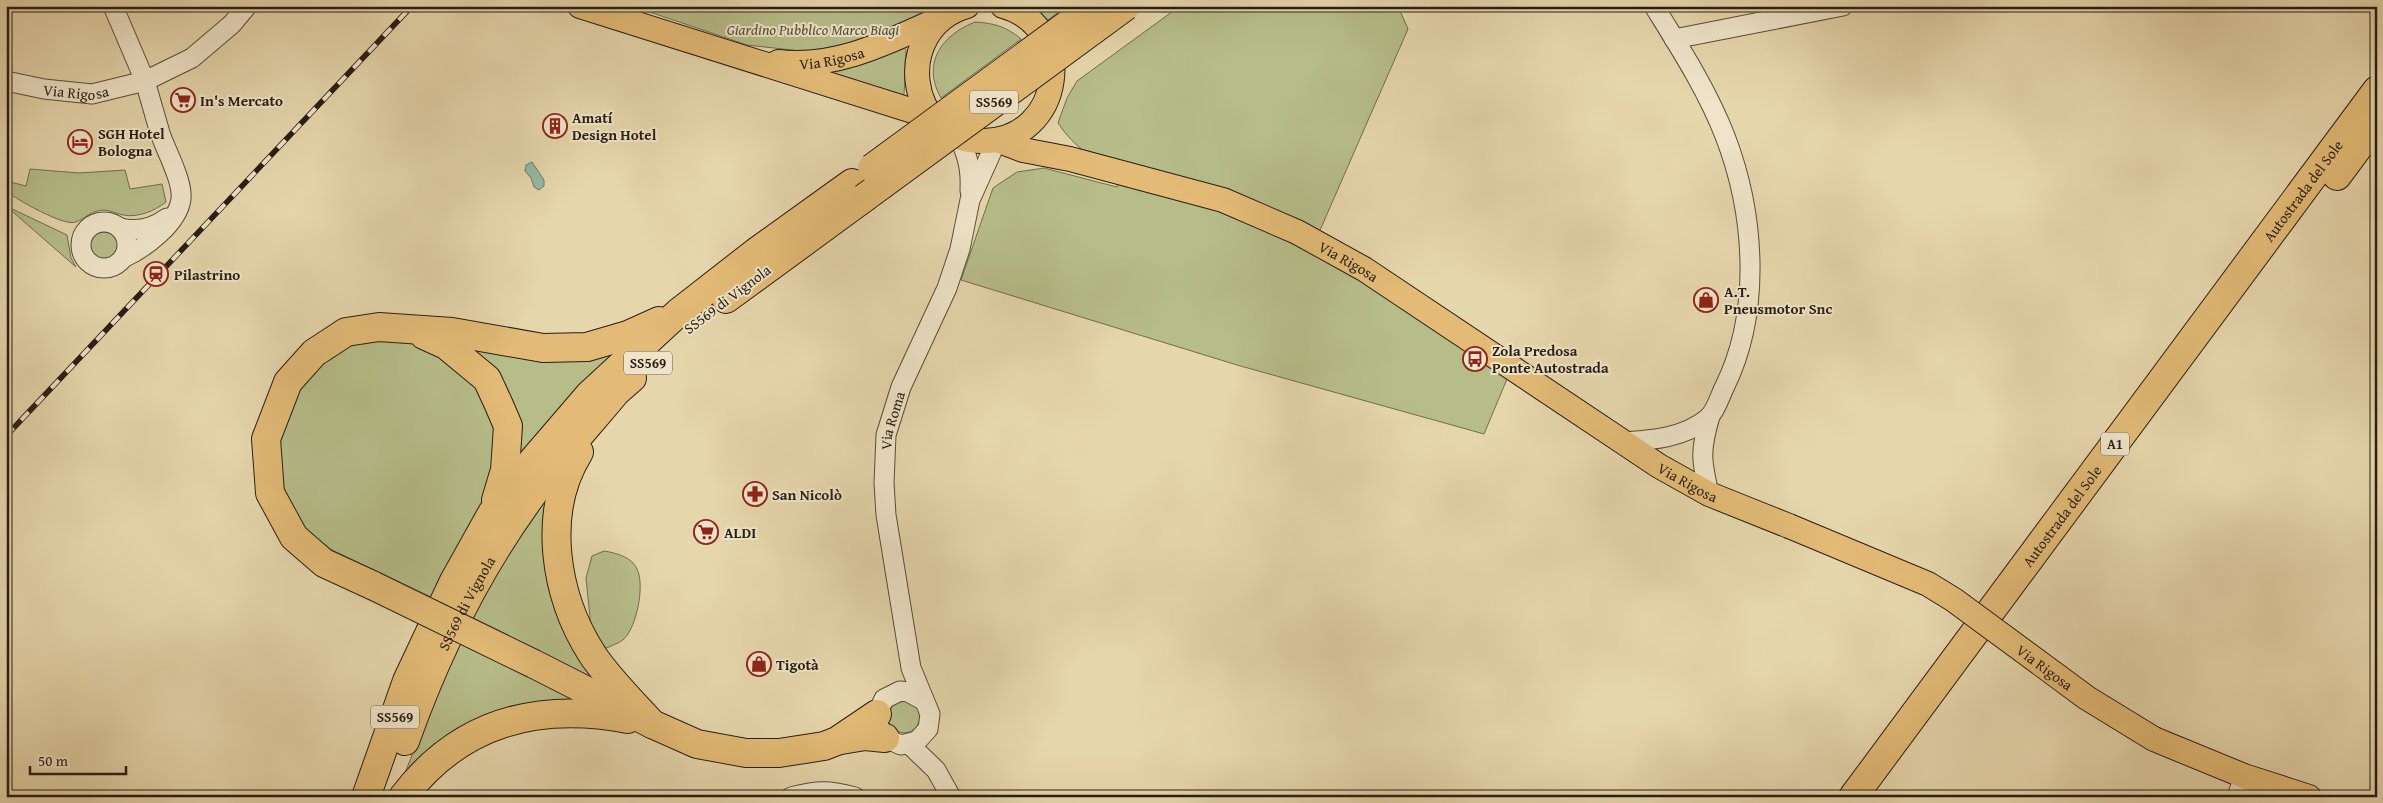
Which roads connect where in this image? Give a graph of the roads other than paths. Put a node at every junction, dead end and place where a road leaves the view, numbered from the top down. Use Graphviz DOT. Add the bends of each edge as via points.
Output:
graph roads {
  1 [pos="113,6"];
  2 [pos="247,6"];
  3 [pos="580,6"];
  4 [pos="966,6"];
  5 [pos="1003,6"];
  6 [pos="1093,6"];
  7 [pos="1126,6"];
  8 [pos="1654,6"];
  9 [pos="1843,6"];
  10 [pos="945,16"];
  11 [pos="1674,39"];
  12 [pos="739,58"];
  13 [pos="6,81"];
  14 [pos="146,81"];
  15 [pos="2377,90"];
  16 [pos="1038,116"];
  17 [pos="932,117"];
  18 [pos="2377,122"];
  19 [pos="958,136"];
  20 [pos="996,140"];
  21 [pos="1070,159"];
  22 [pos="858,191"];
  23 [pos="970,200"];
  24 [pos="178,210"];
  25 [pos="120,228"];
  26 [pos="123,258"];
  27 [pos="678,312"];
  28 [pos="414,330"];
  29 [pos="616,392"];
  30 [pos="1710,416"];
  31 [pos="1622,442"];
  32 [pos="1709,494"];
  33 [pos="492,513"];
  34 [pos="908,653"];
  35 [pos="923,700"];
  36 [pos="891,723"];
  37 [pos="652,724"];
  38 [pos="928,729"];
  39 [pos="936,770"];
  40 [pos="2240,786"];
  41 [pos="366,797"];
  42 [pos="386,797"];
  43 [pos="403,797"];
  44 [pos="791,797"];
  45 [pos="855,797"];
  46 [pos="951,797"];
  47 [pos="1853,797"];
  48 [pos="1875,797"];
  49 [pos="2309,797"];
  1 -- 14 [label="street"];
  2 -- 14 [label="street, Via Rigosa" via="232,24 192,58"];
  3 -- 12 [label="main road, Via Rigosa"];
  4 -- 10 [label="main road"];
  5 -- 16 [label="main road" via="1029,20 1046,41 1051,54 1052,82"];
  6 -- 22 [label="highway, SS569 di Vignola / SS569, bridge"];
  7 -- 22 [label="highway, SS569 di Vignola / SS569, bridge"];
  8 -- 11 [label="street"];
  9 -- 11 [label="street"];
  10 -- 12 [label="main road, Via Rigosa" via="839,60 794,64"];
  10 -- 17 [label="main road" via="928,33 917,59 918,91"];
  11 -- 30 [label="street" via="1692,67 1725,136 1744,202 1749,243 1747,317 1740,351"];
  12 -- 17 [label="main road, Via Rigosa"];
  13 -- 14 [label="street, Via Rigosa" via="92,94"];
  14 -- 24 [label="street" via="180,187"];
  15 -- 47 [label="highway, Autostrada del Sole / A1"];
  16 -- 20 [label="main road" via="1016,134"];
  16 -- 21 [label="main road, Via Rigosa" via="1046,138"];
  17 -- 19 [label="main road"];
  18 -- 48 [label="highway, Autostrada del Sole / A1"];
  19 -- 20 [label="main road" via="971,140"];
  19 -- 23 [label="street, Via Roma" via="968,154"];
  20 -- 21 [label="main road, Via Rigosa" via="1023,150"];
  20 -- 23 [label="street, Via Roma"];
  21 -- 31 [label="main road, Via Rigosa" via="1222,200 1297,232 1364,269"];
  22 -- 27 [label="highway, SS569 di Vignola / SS569" via="756,252"];
  22 -- 29 [label="highway, SS569 di Vignola / SS569" via="687,328"];
  23 -- 34 [label="street, Via Roma" via="960,249 947,288 901,387 886,435 884,503"];
  24 -- 25 [label="street" via="146,229 130,231"];
  24 -- 26 [label="street" via="151,241"];
  25 -- 26 [label="street" via="127,242"];
  25 -- 26 [label="street" via="108,222 94,224 83,233 80,247 86,260 98,267 112,266"];
  27 -- 28 [label="highway" via="628,335 587,347 543,348 452,332"];
  27 -- 33 [label="highway, SS569 di Vignola / SS569" via="589,395"];
  28 -- 33 [label="highway" via="446,345 487,379 508,426 505,470"];
  28 -- 37 [label="highway, bridge" via="379,328 346,332 314,353 288,382 266,439 270,493 294,537 324,563"];
  29 -- 37 [label="highway" via="572,464 558,505 557,561 571,616 592,655"];
  29 -- 42 [label="highway, SS569 di Vignola / SS569" via="532,494 479,575 440,655"];
  30 -- 31 [label="street" via="1688,431 1664,438"];
  30 -- 32 [label="street" via="1702,444 1702,465"];
  31 -- 32 [label="main road, Via Rigosa"];
  32 -- 40 [label="main road, Via Rigosa, bridge" via="1928,584 2087,698"];
  33 -- 41 [label="highway, SS569 di Vignola / SS569" via="454,581 407,681"];
  34 -- 35 [label="street, Via Roma"];
  34 -- 36 [label="street, Via Roma"];
  35 -- 36 [label="street" via="908,692"];
  35 -- 38 [label="street, Via Roma" via="930,714"];
  36 -- 37 [label="highway" via="858,736 799,751 746,753 697,744"];
  36 -- 38 [label="street" via="917,741"];
  36 -- 39 [label="street, Via Roma"];
  37 -- 43 [label="highway" via="616,717 535,714 466,738 416,779"];
  38 -- 39 [label="street, Via Roma"];
  39 -- 46 [label="street, Via Roma"];
  40 -- 49 [label="main road, Via Rigosa"];
  44 -- 45 [label="street" via="829,790"];
}
